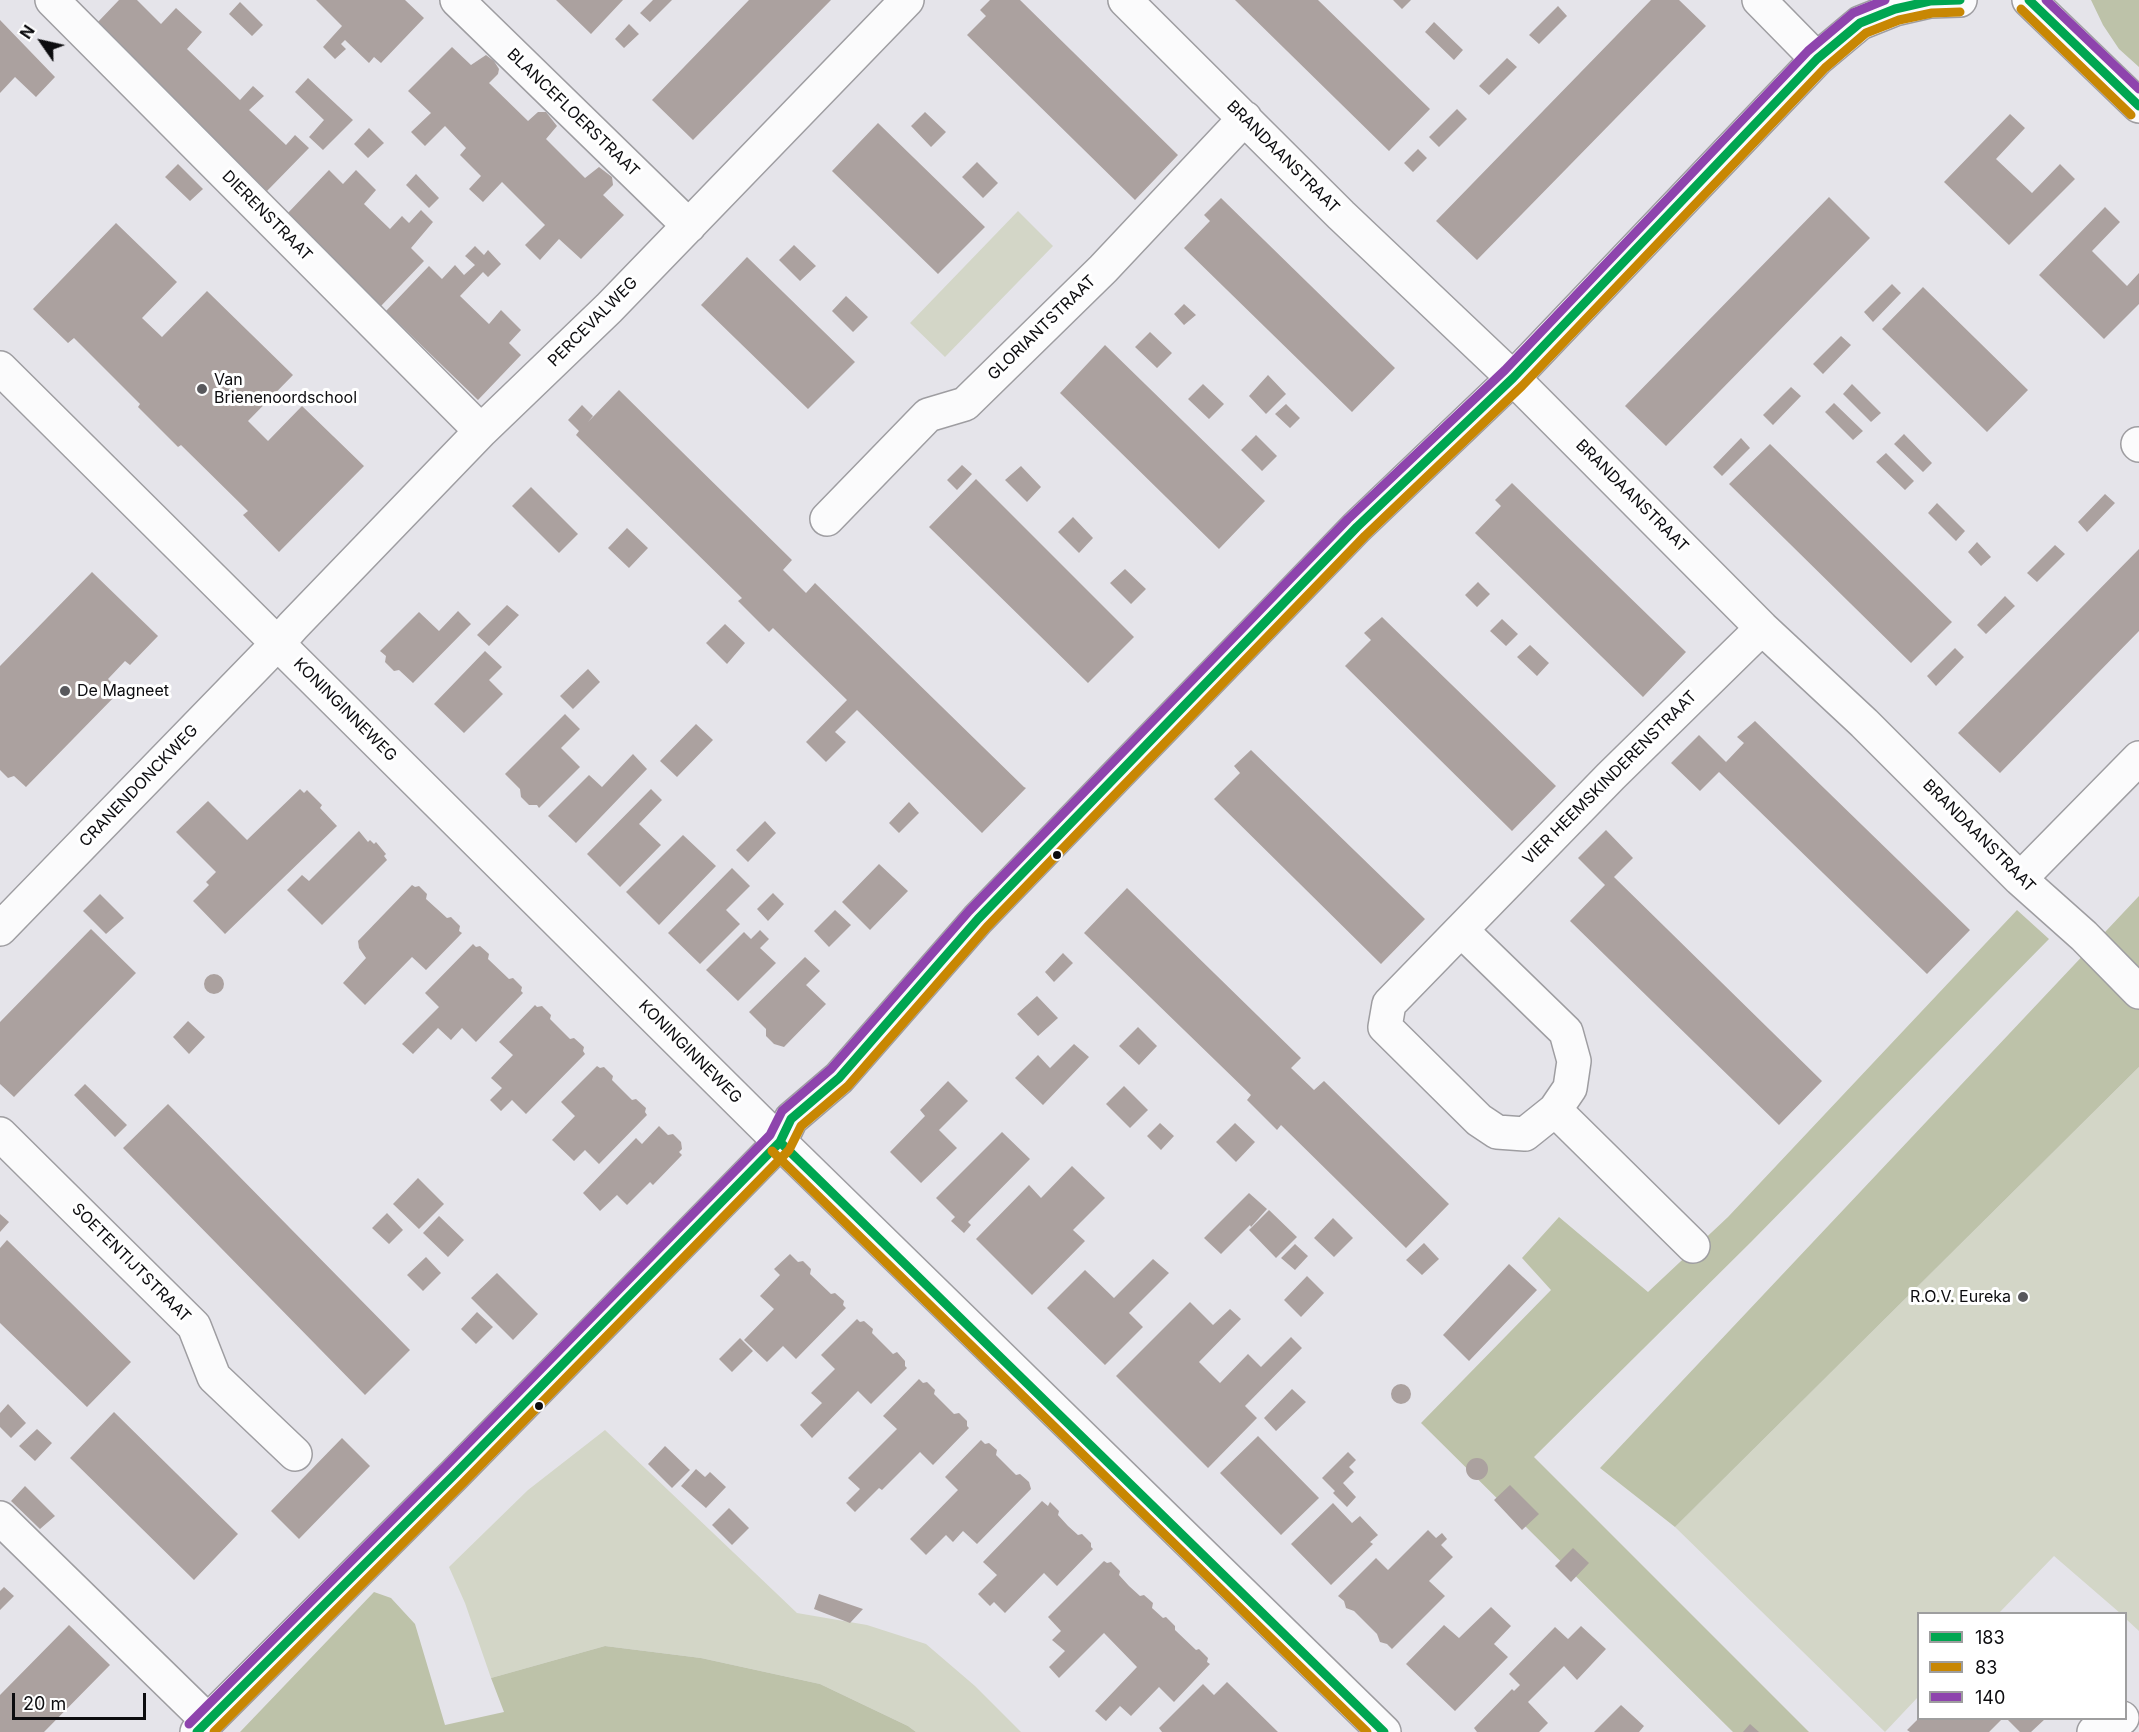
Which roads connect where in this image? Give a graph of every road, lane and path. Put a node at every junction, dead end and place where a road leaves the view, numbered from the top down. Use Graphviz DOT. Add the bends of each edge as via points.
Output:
graph roads {
  1 [pos="52,0"];
  2 [pos="457,0"];
  3 [pos="908,0"];
  4 [pos="1125,0"];
  5 [pos="1759,0"];
  6 [pos="1960,0"];
  7 [pos="2029,0"];
  8 [pos="1816,59"];
  9 [pos="2139,106"];
  10 [pos="1245,118"];
  11 [pos="688,226"];
  12 [pos="0,369"];
  13 [pos="1513,378"];
  14 [pos="481,431"];
  15 [pos="827,519"];
  16 [pos="1762,628"];
  17 [pos="278,643"];
  18 [pos="2139,758"];
  19 [pos="2020,879"];
  20 [pos="0,929"];
  21 [pos="1461,930"];
  22 [pos="2139,992"];
  23 [pos="1555,1110"];
  24 [pos="0,1134"];
  25 [pos="780,1142"];
  26 [pos="1693,1246"];
  27 [pos="295,1454"];
  28 [pos="0,1518"];
  29 [pos="2120,1720"];
  30 [pos="202,1727"];
  31 [pos="1384,1732"];
  32 [pos="2094,1732"];
  1 -- 14 [label="street, DIERENSTRAAT"];
  2 -- 11 [label="street, BLANCEFLOERSTRAAT"];
  3 -- 11 [label="street, PERCEVALWEG"];
  4 -- 10 [label="street, BRANDAANSTRAAT"];
  5 -- 8 [label="street"];
  6 -- 8 [label="street" via="1930,1 1886,12 1860,23"];
  7 -- 9 [label="street"];
  8 -- 13 [label="street"];
  10 -- 13 [label="street, BRANDAANSTRAAT"];
  10 -- 15 [label="street, GLORIANTSTRAAT" via="1102,269 965,404 928,415"];
  11 -- 14 [label="street, PERCEVALWEG" via="609,309"];
  12 -- 17 [label="street, KONINGINNEWEG"];
  13 -- 16 [label="street, BRANDAANSTRAAT"];
  13 -- 25 [label="street" via="1357,526 978,919 839,1078 791,1119"];
  14 -- 17 [label="street, PERCEVALWEG"];
  16 -- 19 [label="street, BRANDAANSTRAAT" via="1864,723"];
  16 -- 21 [label="street, VIER HEEMSKINDERENSTRAAT"];
  17 -- 20 [label="street, CRANENDONCKWEG"];
  17 -- 25 [label="street, KONINGINNEWEG"];
  18 -- 19 [label="street"];
  19 -- 22 [label="street, BRANDAANSTRAAT"];
  21 -- 23 [label="street, VIER HEEMSKINDERENSTRAAT" via="1566,1032 1574,1061 1570,1088"];
  21 -- 23 [label="street, VIER HEEMSKINDERENSTRAAT" via="1389,1004 1385,1027 1479,1120 1497,1132 1525,1134"];
  23 -- 26 [label="street"];
  24 -- 27 [label="street, SOETENTIJTSTRAAT" via="194,1326 214,1377"];
  25 -- 30 [label="street"];
  25 -- 31 [label="street, KONINGINNEWEG"];
  28 -- 30 [label="street"];
  29 -- 32 [label="street"];
}
